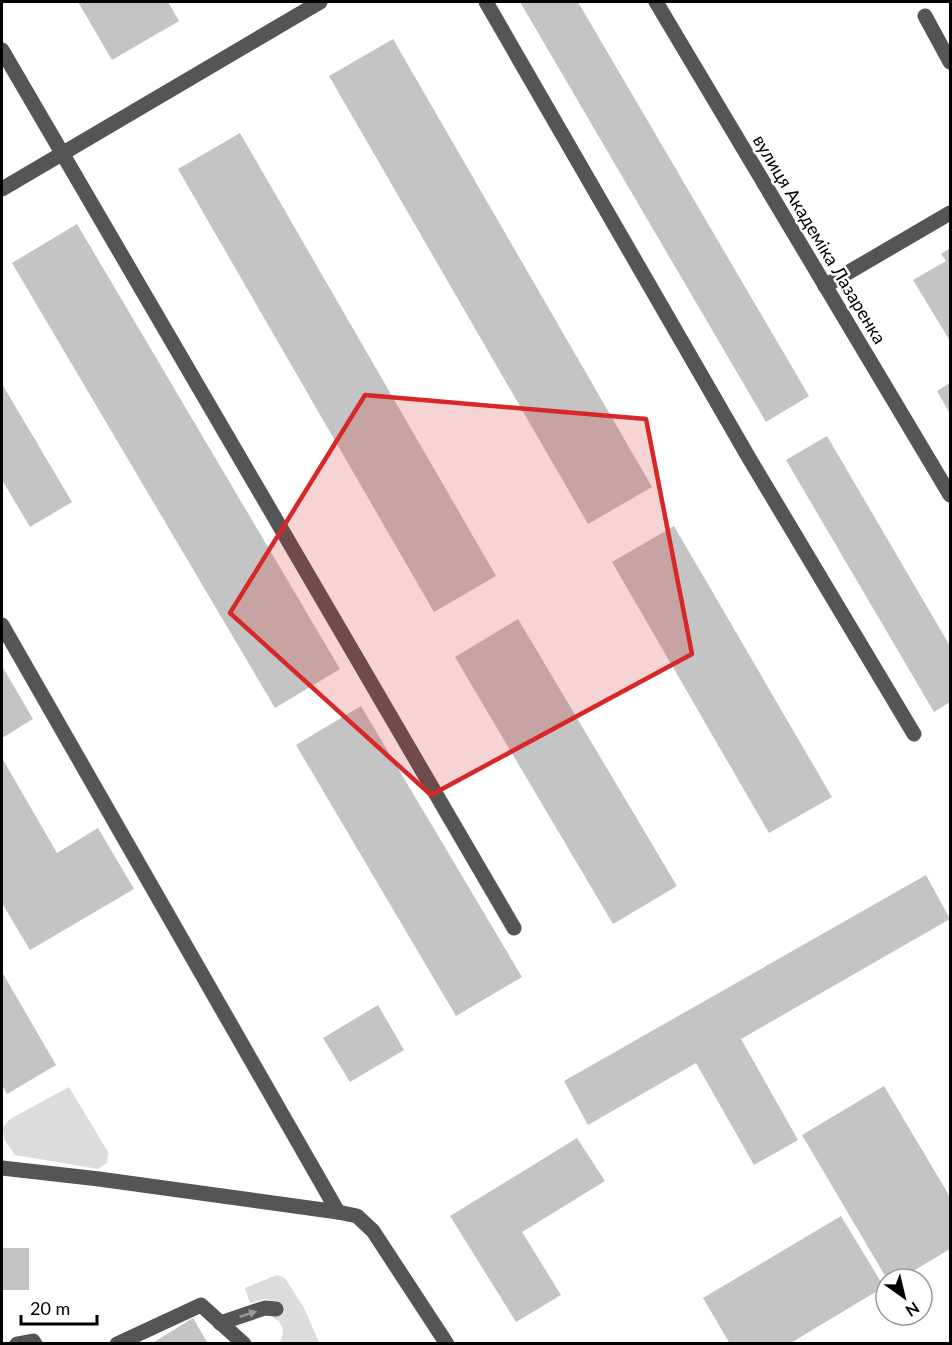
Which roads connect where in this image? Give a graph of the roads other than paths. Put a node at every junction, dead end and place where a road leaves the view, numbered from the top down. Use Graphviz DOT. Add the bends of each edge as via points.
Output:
graph roads {
  1 [pos="320,2"];
  2 [pos="486,2"];
  3 [pos="656,2"];
  4 [pos="925,16"];
  5 [pos="2,50"];
  6 [pos="951,62"];
  7 [pos="62,153"];
  8 [pos="2,189"];
  9 [pos="951,213"];
  10 [pos="825,286"];
  11 [pos="951,495"];
  12 [pos="2,626"];
  13 [pos="914,734"];
  14 [pos="514,928"];
  15 [pos="2,1168"];
  16 [pos="338,1212"];
  17 [pos="276,1309"];
  18 [pos="220,1323"];
  19 [pos="17,1344"];
  20 [pos="35,1344"];
  21 [pos="117,1344"];
  22 [pos="244,1344"];
  23 [pos="447,1344"];
  1 -- 7 [label="street"];
  2 -- 13 [label="street" via="749,458"];
  3 -- 10 [label="street, вулиця Академіка Лазаренка"];
  4 -- 6 [label="street"];
  5 -- 7 [label="street"];
  7 -- 8 [label="street"];
  7 -- 14 [label="street"];
  9 -- 10 [label="street"];
  10 -- 11 [label="street, вулиця Академіка Лазаренка"];
  12 -- 16 [label="street"];
  15 -- 16 [label="street"];
  16 -- 23 [label="street" via="357,1216 373,1231"];
  18 -- 17 [label="street, one-way" via="265,1308"];
  18 -- 21 [label="street" via="201,1305"];
  18 -- 22 [label="street"];
  19 -- 20 [label="street"];
}
